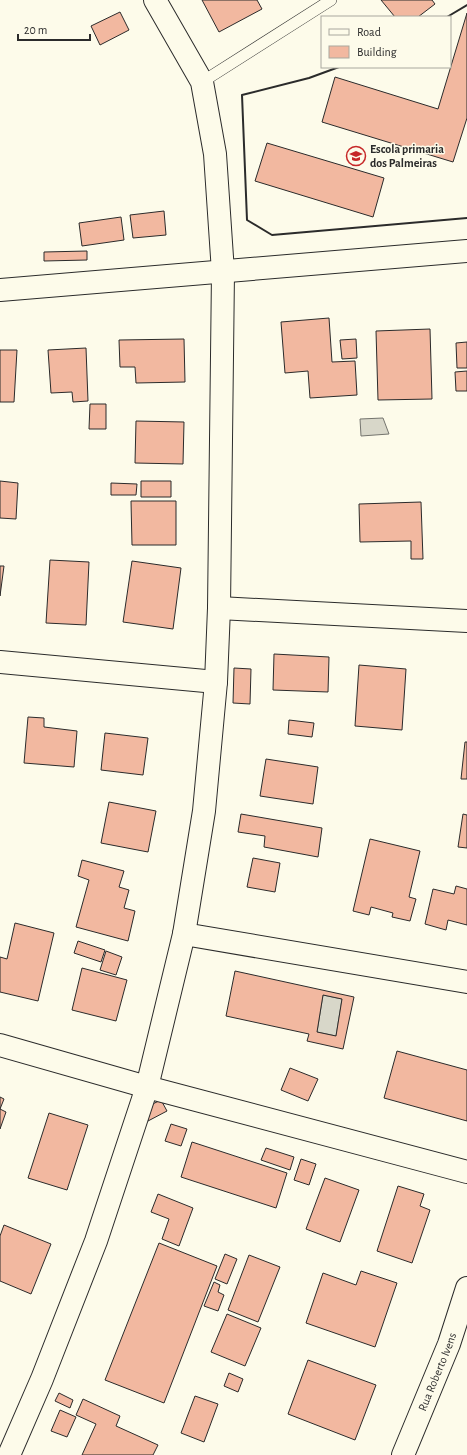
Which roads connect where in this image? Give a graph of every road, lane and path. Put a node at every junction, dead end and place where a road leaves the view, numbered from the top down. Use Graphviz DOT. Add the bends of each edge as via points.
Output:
graph roads {
  1 [pos="155,0"];
  2 [pos="331,0"];
  3 [pos="202,82"];
  4 [pos="467,250"];
  5 [pos="223,272"];
  6 [pos="0,290"];
  7 [pos="219,608"];
  8 [pos="467,621"];
  9 [pos="0,662"];
  10 [pos="216,682"];
  11 [pos="184,934"];
  12 [pos="467,982"];
  13 [pos="0,1045"];
  14 [pos="147,1087"];
  15 [pos="467,1172"];
  16 [pos="467,1288"];
  17 [pos="9,1455"];
  18 [pos="403,1455"];
  1 -- 3 [label="street"];
  2 -- 3 [label="lane"];
  3 -- 5 [label="street" via="216,154"];
  4 -- 5 [label="street"];
  5 -- 6 [label="street"];
  5 -- 7 [label="street"];
  7 -- 8 [label="street"];
  7 -- 10 [label="street"];
  9 -- 10 [label="street"];
  10 -- 11 [label="street" via="204,811"];
  11 -- 12 [label="street"];
  11 -- 14 [label="street"];
  13 -- 14 [label="street"];
  14 -- 15 [label="street"];
  14 -- 17 [label="street" via="96,1241"];
  16 -- 18 [label="street, Rua Roberto Ivens" via="449,1344"];
}
